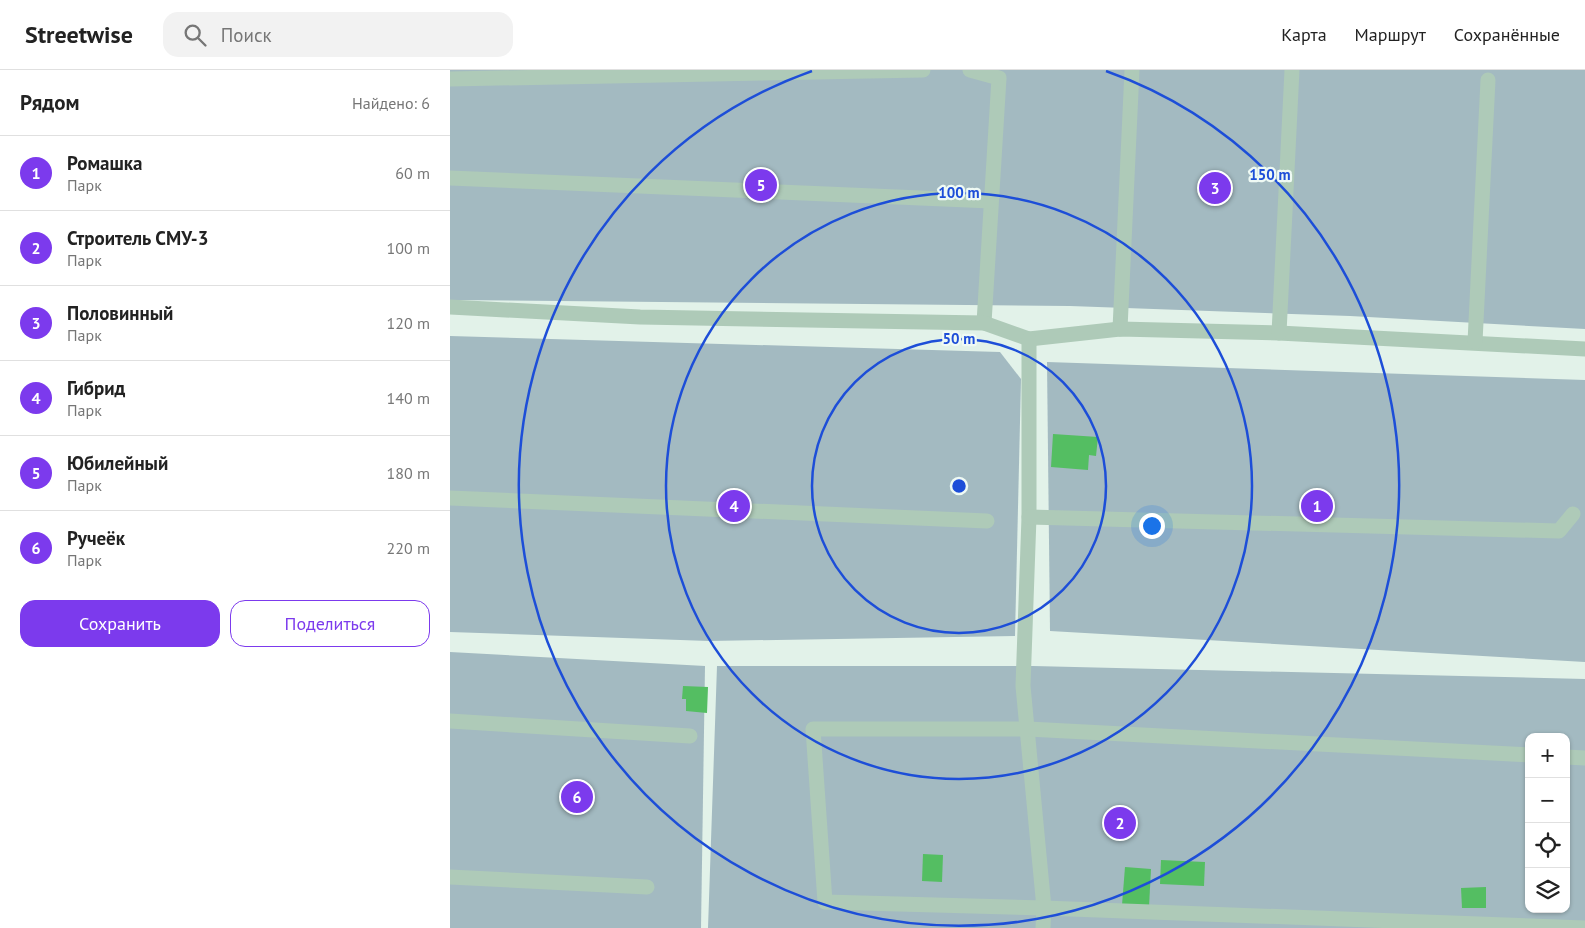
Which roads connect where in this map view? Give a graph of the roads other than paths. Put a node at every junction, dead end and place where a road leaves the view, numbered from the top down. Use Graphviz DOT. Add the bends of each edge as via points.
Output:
graph roads {
  1 [pos="922,70"];
  2 [pos="970,70"];
  3 [pos="1132,70"];
  4 [pos="1292,70"];
  5 [pos="450,79"];
  6 [pos="1488,80"];
  7 [pos="450,178"];
  8 [pos="991,201"];
  9 [pos="450,307"];
  10 [pos="984,323"];
  11 [pos="1120,329"];
  12 [pos="1279,333"];
  13 [pos="1028,339"];
  14 [pos="1475,342"];
  15 [pos="1585,349"];
  16 [pos="450,498"];
  17 [pos="1573,514"];
  18 [pos="1029,517"];
  19 [pos="987,521"];
  20 [pos="450,721"];
  21 [pos="1028,729"];
  22 [pos="690,736"];
  23 [pos="1525,755"];
  24 [pos="1570,757"];
  25 [pos="1585,758"];
  26 [pos="450,877"];
  27 [pos="647,887"];
  28 [pos="1044,908"];
  29 [pos="1044,928"];
  30 [pos="1585,928"];
  1 -- 5 [label="lane"];
  2 -- 8 [label="lane" via="999,78"];
  3 -- 11 [label="lane"];
  4 -- 12 [label="lane"];
  6 -- 14 [label="lane"];
  7 -- 8 [label="lane"];
  8 -- 10 [label="lane"];
  9 -- 10 [label="lane" via="640,317"];
  10 -- 13 [label="lane"];
  11 -- 12 [label="lane"];
  11 -- 13 [label="lane"];
  12 -- 14 [label="lane"];
  13 -- 18 [label="lane"];
  14 -- 15 [label="lane"];
  16 -- 19 [label="lane"];
  17 -- 18 [label="lane" via="1559,531"];
  18 -- 21 [label="lane" via="1023,686"];
  20 -- 22 [label="lane"];
  21 -- 23 [label="lane"];
  21 -- 28 [label="lane"];
  21 -- 28 [label="lane" via="813,729 826,902"];
  24 -- 25 [label="lane"];
  26 -- 27 [label="lane"];
  28 -- 29 [label="lane"];
  28 -- 30 [label="lane"];
}
